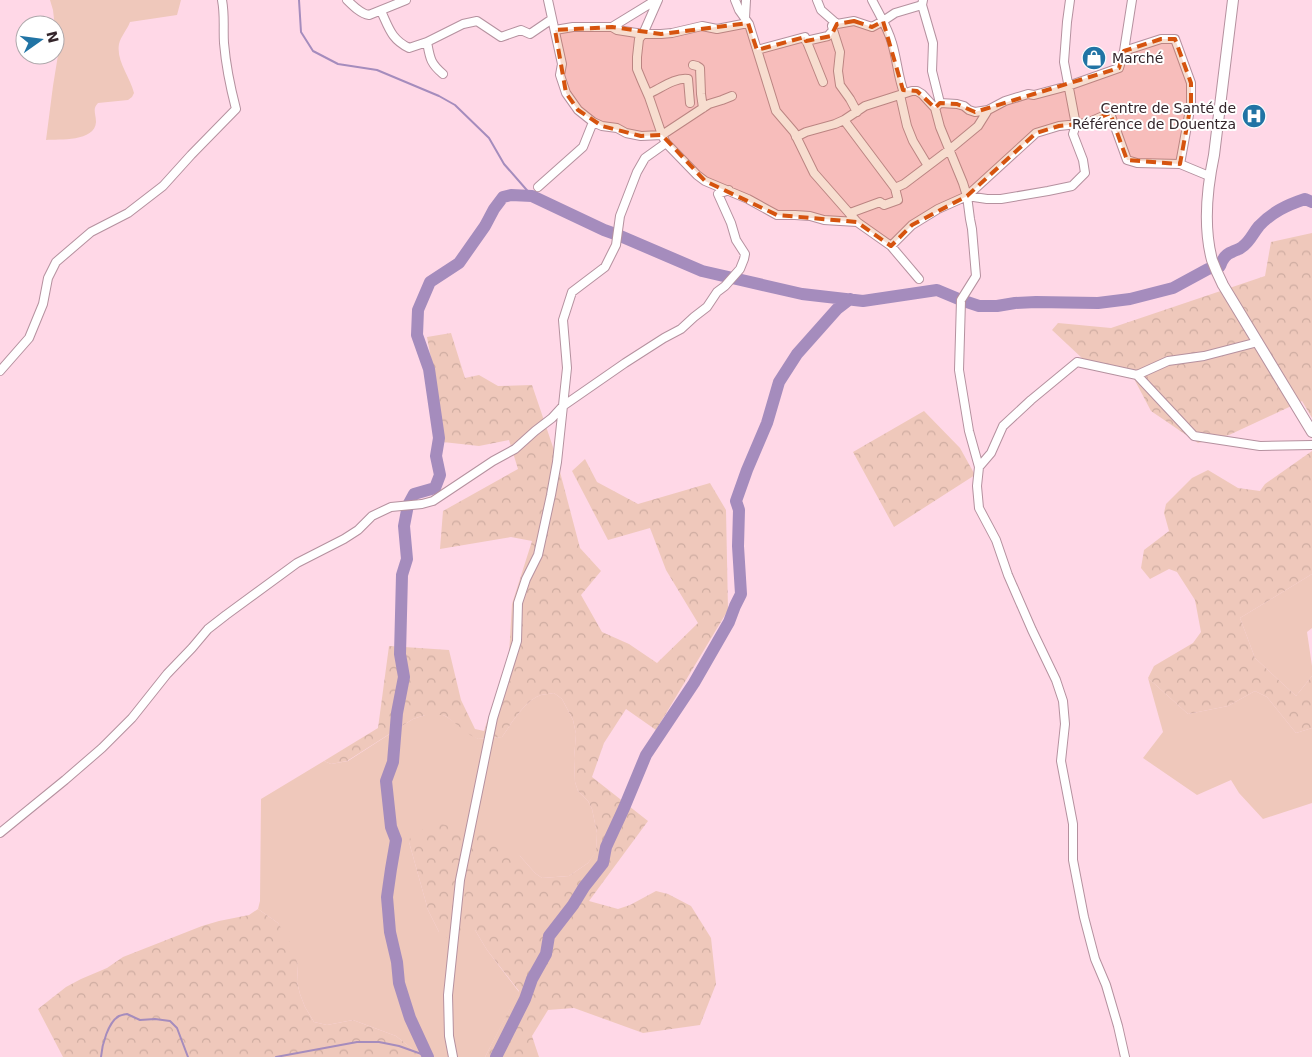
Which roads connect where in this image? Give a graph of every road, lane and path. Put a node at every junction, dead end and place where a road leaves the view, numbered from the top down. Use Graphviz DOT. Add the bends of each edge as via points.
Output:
graph roads {
  1 [pos="222,0"];
  2 [pos="347,0"];
  3 [pos="406,0"];
  4 [pos="548,0"];
  5 [pos="657,0"];
  6 [pos="735,0"];
  7 [pos="746,0"];
  8 [pos="817,0"];
  9 [pos="872,0"];
  10 [pos="1070,0"];
  11 [pos="1132,0"];
  12 [pos="1224,0"];
  13 [pos="1233,0"];
  14 [pos="923,3"];
  15 [pos="381,11"];
  16 [pos="552,19"];
  17 [pos="746,20"];
  18 [pos="883,21"];
  19 [pos="612,27"];
  20 [pos="835,27"];
  21 [pos="555,30"];
  22 [pos="643,34"];
  23 [pos="806,41"];
  24 [pos="428,42"];
  25 [pos="758,50"];
  26 [pos="1124,51"];
  27 [pos="693,66"];
  28 [pos="443,74"];
  29 [pos="823,82"];
  30 [pos="1068,86"];
  31 [pos="648,94"];
  32 [pos="902,94"];
  33 [pos="732,96"];
  34 [pos="690,103"];
  35 [pos="937,105"];
  36 [pos="703,108"];
  37 [pos="988,110"];
  38 [pos="857,112"];
  39 [pos="844,120"];
  40 [pos="593,122"];
  41 [pos="1076,124"];
  42 [pos="662,135"];
  43 [pos="796,137"];
  44 [pos="666,143"];
  45 [pos="949,150"];
  46 [pos="1180,164"];
  47 [pos="928,166"];
  48 [pos="1209,176"];
  49 [pos="538,187"];
  50 [pos="896,188"];
  51 [pos="729,190"];
  52 [pos="967,196"];
  53 [pos="850,213"];
  54 [pos="858,222"];
  55 [pos="891,246"];
  56 [pos="919,279"];
  57 [pos="1258,342"];
  58 [pos="0,371"];
  59 [pos="1137,375"];
  60 [pos="563,406"];
  61 [pos="1312,432"];
  62 [pos="1312,445"];
  63 [pos="979,467"];
  64 [pos="0,832"];
  65 [pos="453,1057"];
  66 [pos="1125,1057"];
  1 -- 58 [label="street" via="228,78 236,109 163,186 128,213 91,232 56,262 29,338"];
  2 -- 15 [label="street" via="365,15"];
  3 -- 15 [label="street"];
  4 -- 16 [label="street"];
  5 -- 19 [label="street"];
  5 -- 22 [label="street"];
  6 -- 17 [label="street"];
  7 -- 17 [label="street"];
  8 -- 20 [label="street"];
  9 -- 18 [label="street"];
  10 -- 30 [label="street" via="1064,62"];
  11 -- 26 [label="street"];
  12 -- 13 [label="street"];
  13 -- 48 [label="street"];
  14 -- 18 [label="street"];
  14 -- 35 [label="street" via="933,43 932,71"];
  15 -- 24 [label="street" via="398,43 409,48"];
  16 -- 21 [label="street"];
  16 -- 24 [label="street" via="530,34 521,30 501,37 476,21"];
  17 -- 22 [label="street" via="716,29 702,26 672,33"];
  17 -- 25 [label="street"];
  18 -- 20 [label="street" via="872,27 854,21"];
  18 -- 32 [label="street" via="892,43"];
  19 -- 21 [label="street"];
  19 -- 22 [label="street"];
  20 -- 23 [label="street" via="828,36"];
  20 -- 38 [label="street" via="840,52 840,84"];
  21 -- 40 [label="street" via="562,64 560,74 566,93 578,110"];
  22 -- 31 [label="street" via="639,39 637,69"];
  23 -- 25 [label="street" via="805,37"];
  23 -- 29 [label="street"];
  24 -- 28 [label="street" via="434,66"];
  25 -- 43 [label="street" via="776,111"];
  26 -- 30 [label="street" via="1119,68"];
  26 -- 46 [label="street" via="1175,38 1191,83 1192,104"];
  27 -- 36 [label="street" via="700,68"];
  30 -- 37 [label="street" via="1028,94"];
  30 -- 41 [label="street"];
  31 -- 34 [label="street" via="684,78 688,79"];
  31 -- 42 [label="street"];
  32 -- 35 [label="street" via="916,91"];
  32 -- 38 [label="street" via="865,106"];
  32 -- 47 [label="street" via="910,133"];
  33 -- 36 [label="street"];
  35 -- 37 [label="street" via="957,104 975,112"];
  35 -- 45 [label="street" via="940,127"];
  36 -- 42 [label="street"];
  37 -- 45 [label="street" via="978,126"];
  38 -- 39 [label="street"];
  39 -- 43 [label="street"];
  39 -- 50 [label="street"];
  40 -- 42 [label="street" via="617,128 626,134"];
  40 -- 49 [label="street" via="583,147"];
  41 -- 46 [label="street" via="1110,113 1127,160"];
  41 -- 52 [label="street" via="1036,133"];
  41 -- 52 [label="street" via="1073,134 1085,173 1072,186 1001,199"];
  42 -- 44 [label="street"];
  43 -- 53 [label="street" via="814,173"];
  44 -- 51 [label="street" via="696,176"];
  44 -- 60 [label="street" via="645,158 637,172 620,216 616,245 606,267 572,292 563,320 567,368"];
  45 -- 47 [label="street"];
  45 -- 52 [label="street"];
  46 -- 48 [label="street"];
  47 -- 50 [label="street"];
  48 -- 57 [label="street" via="1207,218 1212,261"];
  50 -- 53 [label="street" via="898,200 884,205 880,202"];
  51 -- 54 [label="street" via="777,215"];
  51 -- 60 [label="street" via="718,194 744,254 740,269 707,307 681,329"];
  52 -- 55 [label="street" via="912,225"];
  52 -- 63 [label="street" via="976,276 961,300 960,370 968,431"];
  53 -- 54 [label="street"];
  54 -- 55 [label="street"];
  55 -- 56 [label="street"];
  57 -- 59 [label="street" via="1204,356 1168,360"];
  57 -- 61 [label="street"];
  59 -- 62 [label="street" via="1194,436 1260,446"];
  59 -- 63 [label="street" via="1077,362 1003,426 991,453"];
  60 -- 64 [label="street" via="515,449 433,501 391,507 372,516 358,530 297,563 226,615 208,630 102,748"];
  60 -- 65 [label="street" via="557,462 538,555 518,603 517,641 493,718 460,880 448,995"];
  63 -- 66 [label="street" via="979,508 996,540 1063,701 1065,724 1061,761 1074,824 1072,860 1084,917 1116,1017"];
}
